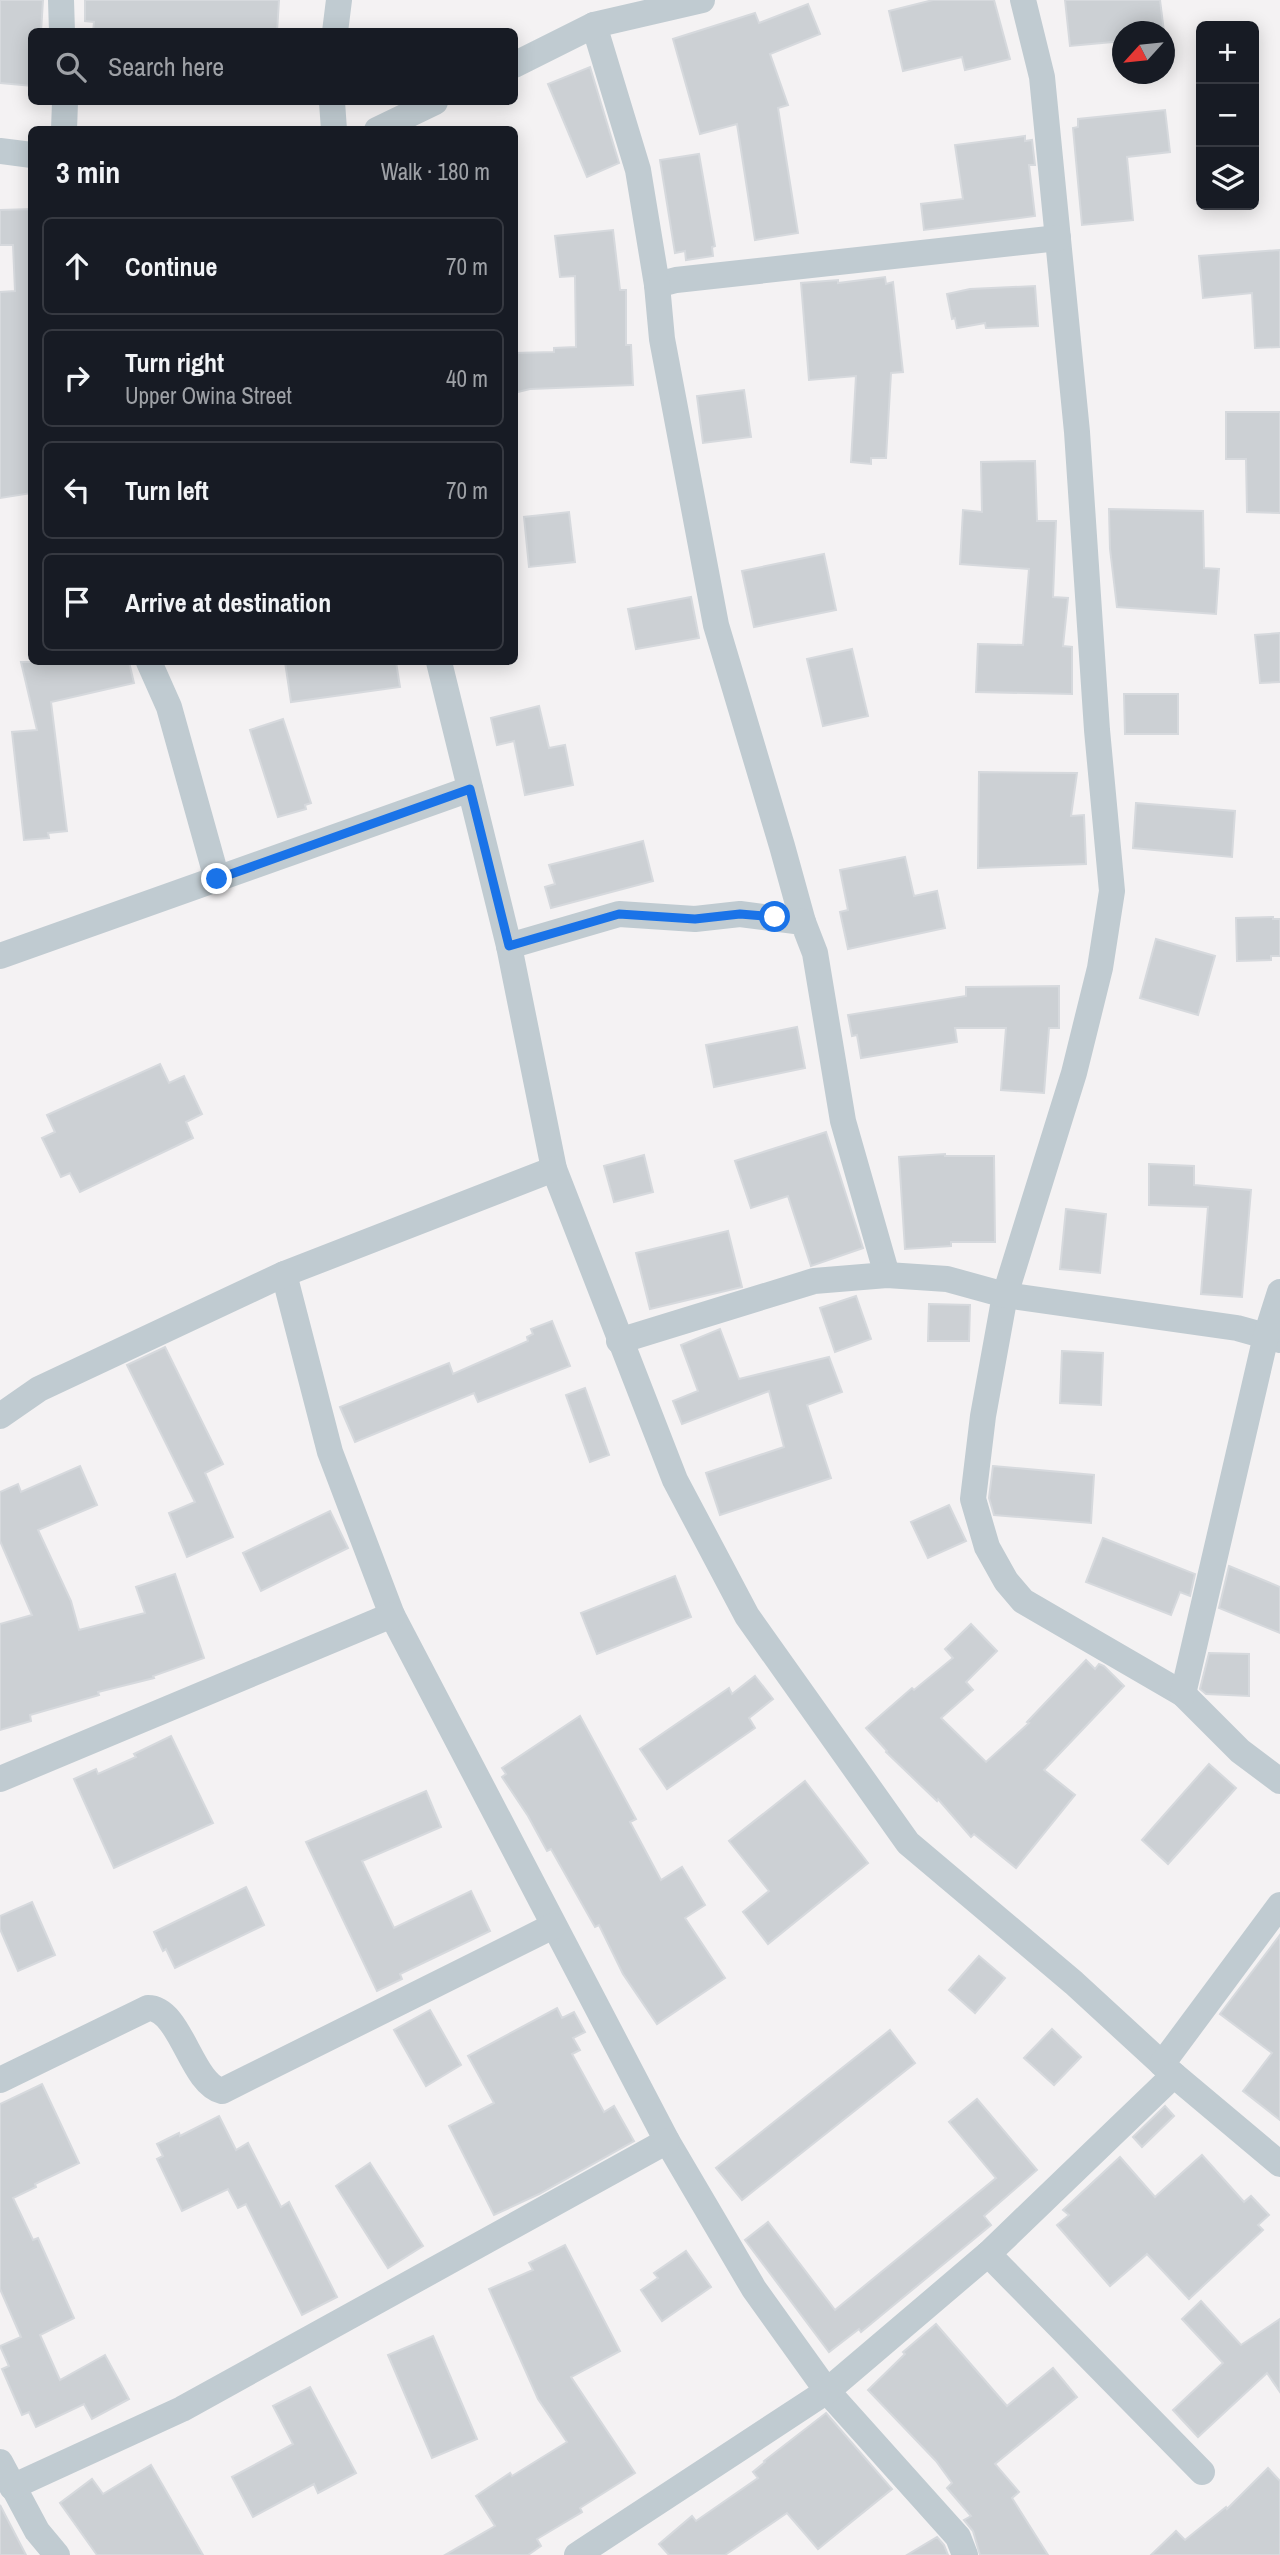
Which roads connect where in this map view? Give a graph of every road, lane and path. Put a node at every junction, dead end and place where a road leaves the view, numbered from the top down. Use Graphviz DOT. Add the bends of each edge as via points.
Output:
graph roads {
  1 [pos="61,0"];
  2 [pos="339,0"];
  3 [pos="702,0"];
  4 [pos="1023,0"];
  5 [pos="594,25"];
  6 [pos="62,28"];
  7 [pos="336,28"];
  8 [pos="518,63"];
  9 [pos="65,105"];
  10 [pos="332,105"];
  11 [pos="429,105"];
  12 [pos="64,126"];
  13 [pos="334,126"];
  14 [pos="385,126"];
  15 [pos="0,151"];
  16 [pos="28,154"];
  17 [pos="1058,238"];
  18 [pos="657,285"];
  19 [pos="150,665"];
  20 [pos="440,665"];
  21 [pos="470,789"];
  22 [pos="217,879"];
  23 [pos="803,922"];
  24 [pos="509,946"];
  25 [pos="0,956"];
  26 [pos="554,1169"];
  27 [pos="284,1274"];
  28 [pos="887,1275"];
  29 [pos="1280,1292"];
  30 [pos="1006,1295"];
  31 [pos="1273,1338"];
  32 [pos="619,1340"];
  33 [pos="0,1416"];
  34 [pos="392,1615"];
  35 [pos="1183,1694"];
  36 [pos="0,1779"];
  37 [pos="1280,1781"];
  38 [pos="1280,1905"];
  39 [pos="553,1926"];
  40 [pos="1168,2069"];
  41 [pos="0,2080"];
  42 [pos="667,2141"];
  43 [pos="1280,2164"];
  44 [pos="988,2254"];
  45 [pos="827,2390"];
  46 [pos="1202,2472"];
  47 [pos="4,2474"];
  48 [pos="57,2555"];
  49 [pos="577,2555"];
  50 [pos="965,2555"];
  1 -- 6 [label="street"];
  2 -- 7 [label="street"];
  3 -- 5 [label="street"];
  4 -- 17 [label="street" via="1042,77"];
  5 -- 8 [label="street"];
  5 -- 18 [label="street" via="638,170"];
  9 -- 12 [label="street"];
  10 -- 13 [label="street"];
  11 -- 14 [label="street"];
  15 -- 16 [label="street"];
  17 -- 18 [label="street"];
  17 -- 30 [label="street" via="1112,891 1100,968 1074,1073"];
  18 -- 23 [label="street" via="662,339 716,625"];
  19 -- 22 [label="street" via="173,718"];
  20 -- 21 [label="street"];
  21 -- 22 [label="street"];
  21 -- 24 [label="street"];
  22 -- 25 [label="street"];
  23 -- 24 [label="street" via="740,914 695,919 619,914"];
  23 -- 28 [label="street" via="815,953 843,1121"];
  24 -- 26 [label="street"];
  26 -- 27 [label="street"];
  26 -- 32 [label="street"];
  27 -- 33 [label="street" via="39,1389"];
  27 -- 34 [label="street" via="330,1452"];
  28 -- 30 [label="street" via="947,1279"];
  28 -- 32 [label="street" via="814,1281"];
  29 -- 31 [label="street"];
  30 -- 31 [label="street" via="1237,1328"];
  30 -- 35 [label="street" via="972,1499 987,1547 1023,1601"];
  31 -- 35 [label="street"];
  32 -- 40 [label="street" via="675,1480 747,1616 908,1843"];
  34 -- 36 [label="street"];
  34 -- 39 [label="street"];
  35 -- 37 [label="street" via="1240,1751"];
  38 -- 40 [label="street"];
  39 -- 41 [label="street" via="222,2091 204,2079 182,2038 155,2008"];
  39 -- 42 [label="street"];
  40 -- 43 [label="street"];
  40 -- 44 [label="street"];
  42 -- 45 [label="street" via="754,2289"];
  42 -- 47 [label="street" via="182,2409"];
  44 -- 45 [label="street"];
  44 -- 46 [label="street"];
  45 -- 49 [label="street"];
  45 -- 50 [label="street" via="958,2537"];
  47 -- 48 [label="street" via="37,2531"];
}
